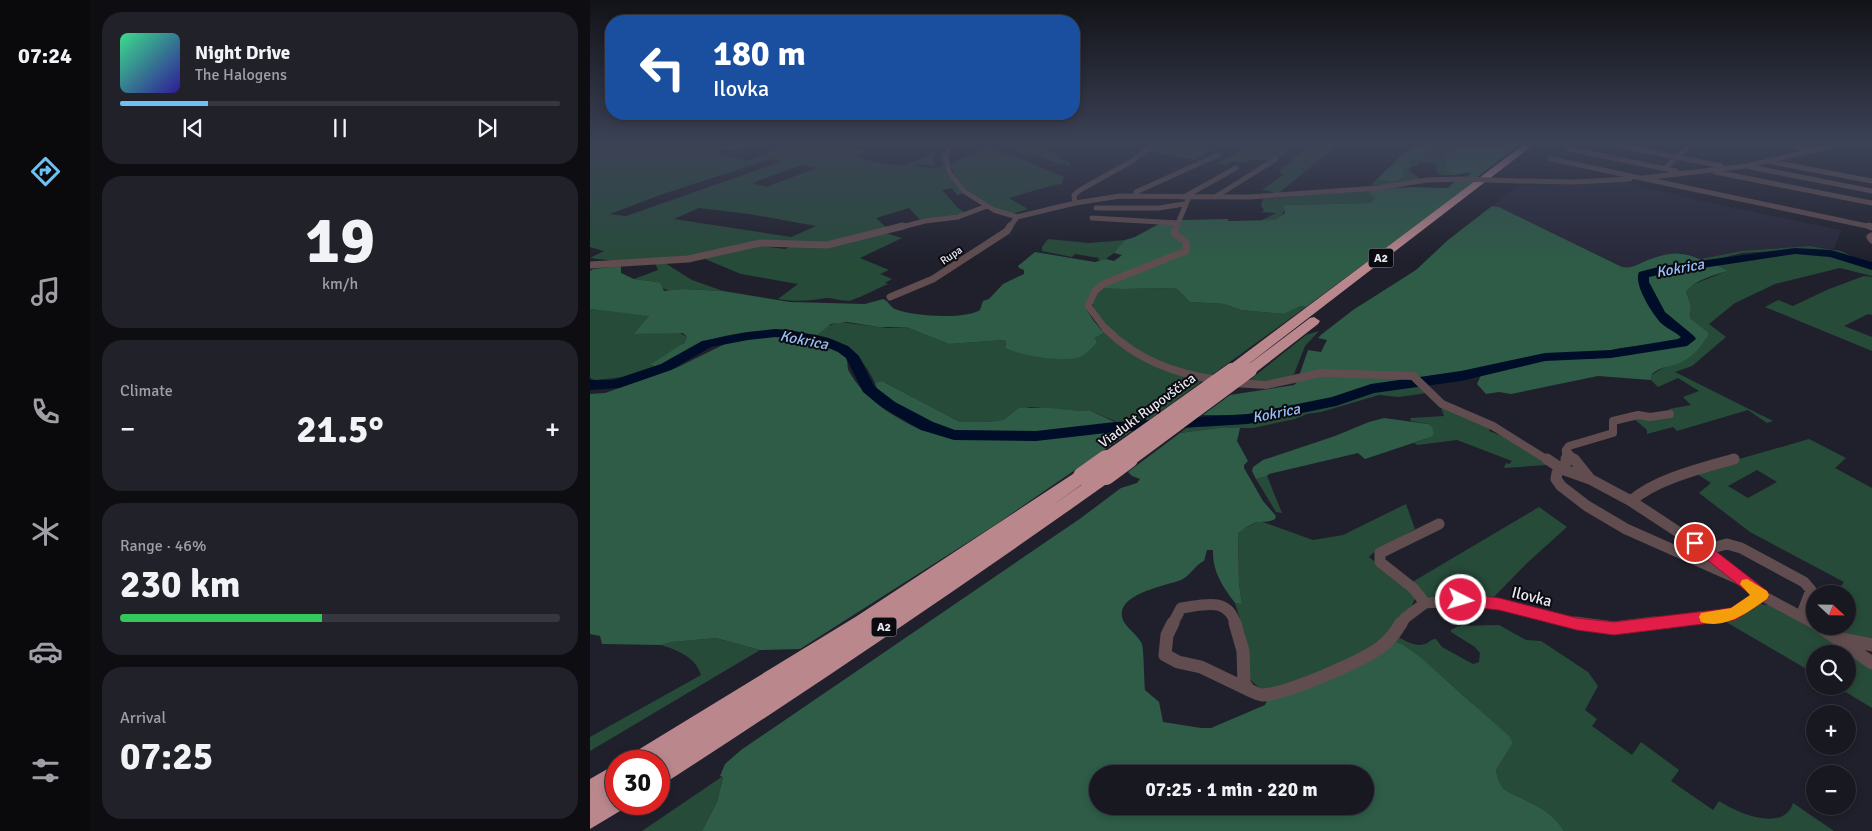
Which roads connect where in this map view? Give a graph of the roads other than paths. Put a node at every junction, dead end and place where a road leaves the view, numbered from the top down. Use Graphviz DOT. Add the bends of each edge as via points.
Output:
graph roads {
  1 [pos="958,184"];
  2 [pos="1092,184"];
  3 [pos="1157,184"];
  4 [pos="1209,184"];
  5 [pos="1236,184"];
  6 [pos="1401,184"];
  7 [pos="1478,184"];
  8 [pos="1490,184"];
  9 [pos="1665,184"];
  10 [pos="1778,184"];
  11 [pos="1836,184"];
  12 [pos="1872,191"];
  13 [pos="1186,197"];
  14 [pos="1215,197"];
  15 [pos="1102,198"];
  16 [pos="1075,203"];
  17 [pos="1872,203"];
  18 [pos="1184,204"];
  19 [pos="987,206"];
  20 [pos="1096,208"];
  21 [pos="1017,217"];
  22 [pos="1092,218"];
  23 [pos="1177,223"];
  24 [pos="1872,227"];
  25 [pos="1872,236"];
  26 [pos="1872,240"];
  27 [pos="590,265"];
  28 [pos="890,297"];
  29 [pos="1670,414"];
  30 [pos="1566,450"];
  31 [pos="1735,459"];
  32 [pos="1562,469"];
  33 [pos="1590,478"];
  34 [pos="1631,501"];
  35 [pos="1440,524"];
  36 [pos="1704,550"];
  37 [pos="1741,580"];
  38 [pos="1761,595"];
  39 [pos="1425,603"];
  40 [pos="1801,616"];
  41 [pos="1806,619"];
  42 [pos="1834,635"];
  43 [pos="1840,639"];
  44 [pos="1872,645"];
  45 [pos="1872,663"];
  46 [pos="1249,690"];
  47 [pos="659,750"];
  48 [pos="670,766"];
  49 [pos="605,783"];
  50 [pos="590,792"];
  51 [pos="605,807"];
  52 [pos="590,816"];
  1 -- 19 [label="street"];
  2 -- 16 [label="street" via="1074,195"];
  3 -- 15 [label="street" via="1144,190"];
  4 -- 13 [label="street"];
  5 -- 14 [label="street"];
  6 -- 14 [label="street" via="1366,189"];
  7 -- 47 [label="highway, Viadukt Rupovščica / A2, bridge" via="1232,370 983,545"];
  8 -- 48 [label="highway, Viadukt Rupovščica / A2, bridge" via="1250,370 1106,476 867,639"];
  9 -- 24 [label="street"];
  10 -- 17 [label="street"];
  11 -- 12 [label="street"];
  13 -- 14 [label="street"];
  13 -- 15 [label="street" via="1133,195"];
  13 -- 18 [label="street"];
  15 -- 16 [label="street"];
  16 -- 21 [label="street"];
  18 -- 20 [label="street" via="1159,208"];
  18 -- 23 [label="street"];
  19 -- 21 [label="street"];
  19 -- 27 [label="street" via="958,217 925,221 827,245 760,243 688,259"];
  21 -- 28 [label="street, Rupa" via="1007,230 933,280"];
  22 -- 23 [label="street"];
  23 -- 32 [label="street" via="1174,233 1186,242 1186,251 1103,284 1090,299 1088,306 1092,314 1120,342 1172,370 1251,385 1266,385 1321,373 1412,376 1442,404 1493,426"];
  25 -- 26 [label="street"];
  29 -- 30 [label="street" via="1650,418 1638,415 1613,421 1613,433 1569,446"];
  30 -- 32 [label="street" via="1566,463"];
  30 -- 33 [label="street"];
  31 -- 34 [label="street" via="1688,472"];
  32 -- 33 [label="street"];
  32 -- 37 [label="street" via="1556,479 1560,486 1587,506 1626,529"];
  33 -- 34 [label="street"];
  34 -- 36 [label="street"];
  35 -- 39 [label="street" via="1380,553 1380,562 1413,588"];
  36 -- 37 [label="street"];
  36 -- 40 [label="street" via="1727,544 1741,548 1804,582 1811,590"];
  37 -- 38 [label="street"];
  38 -- 39 [label="street, Ilovka" via="1735,614 1614,628 1577,624 1472,600"];
  38 -- 40 [label="street"];
  39 -- 46 [label="street" via="1405,618 1382,646 1364,657 1284,691 1261,695"];
  40 -- 41 [label="street"];
  42 -- 43 [label="street"];
  43 -- 44 [label="street"];
  43 -- 45 [label="street"];
  46 -- 46 [label="street" via="1244,683 1243,651 1233,615 1224,606 1213,604 1182,608 1167,635 1165,655 1178,662 1201,667"];
  49 -- 50 [label="highway"];
  51 -- 52 [label="highway"];
}
